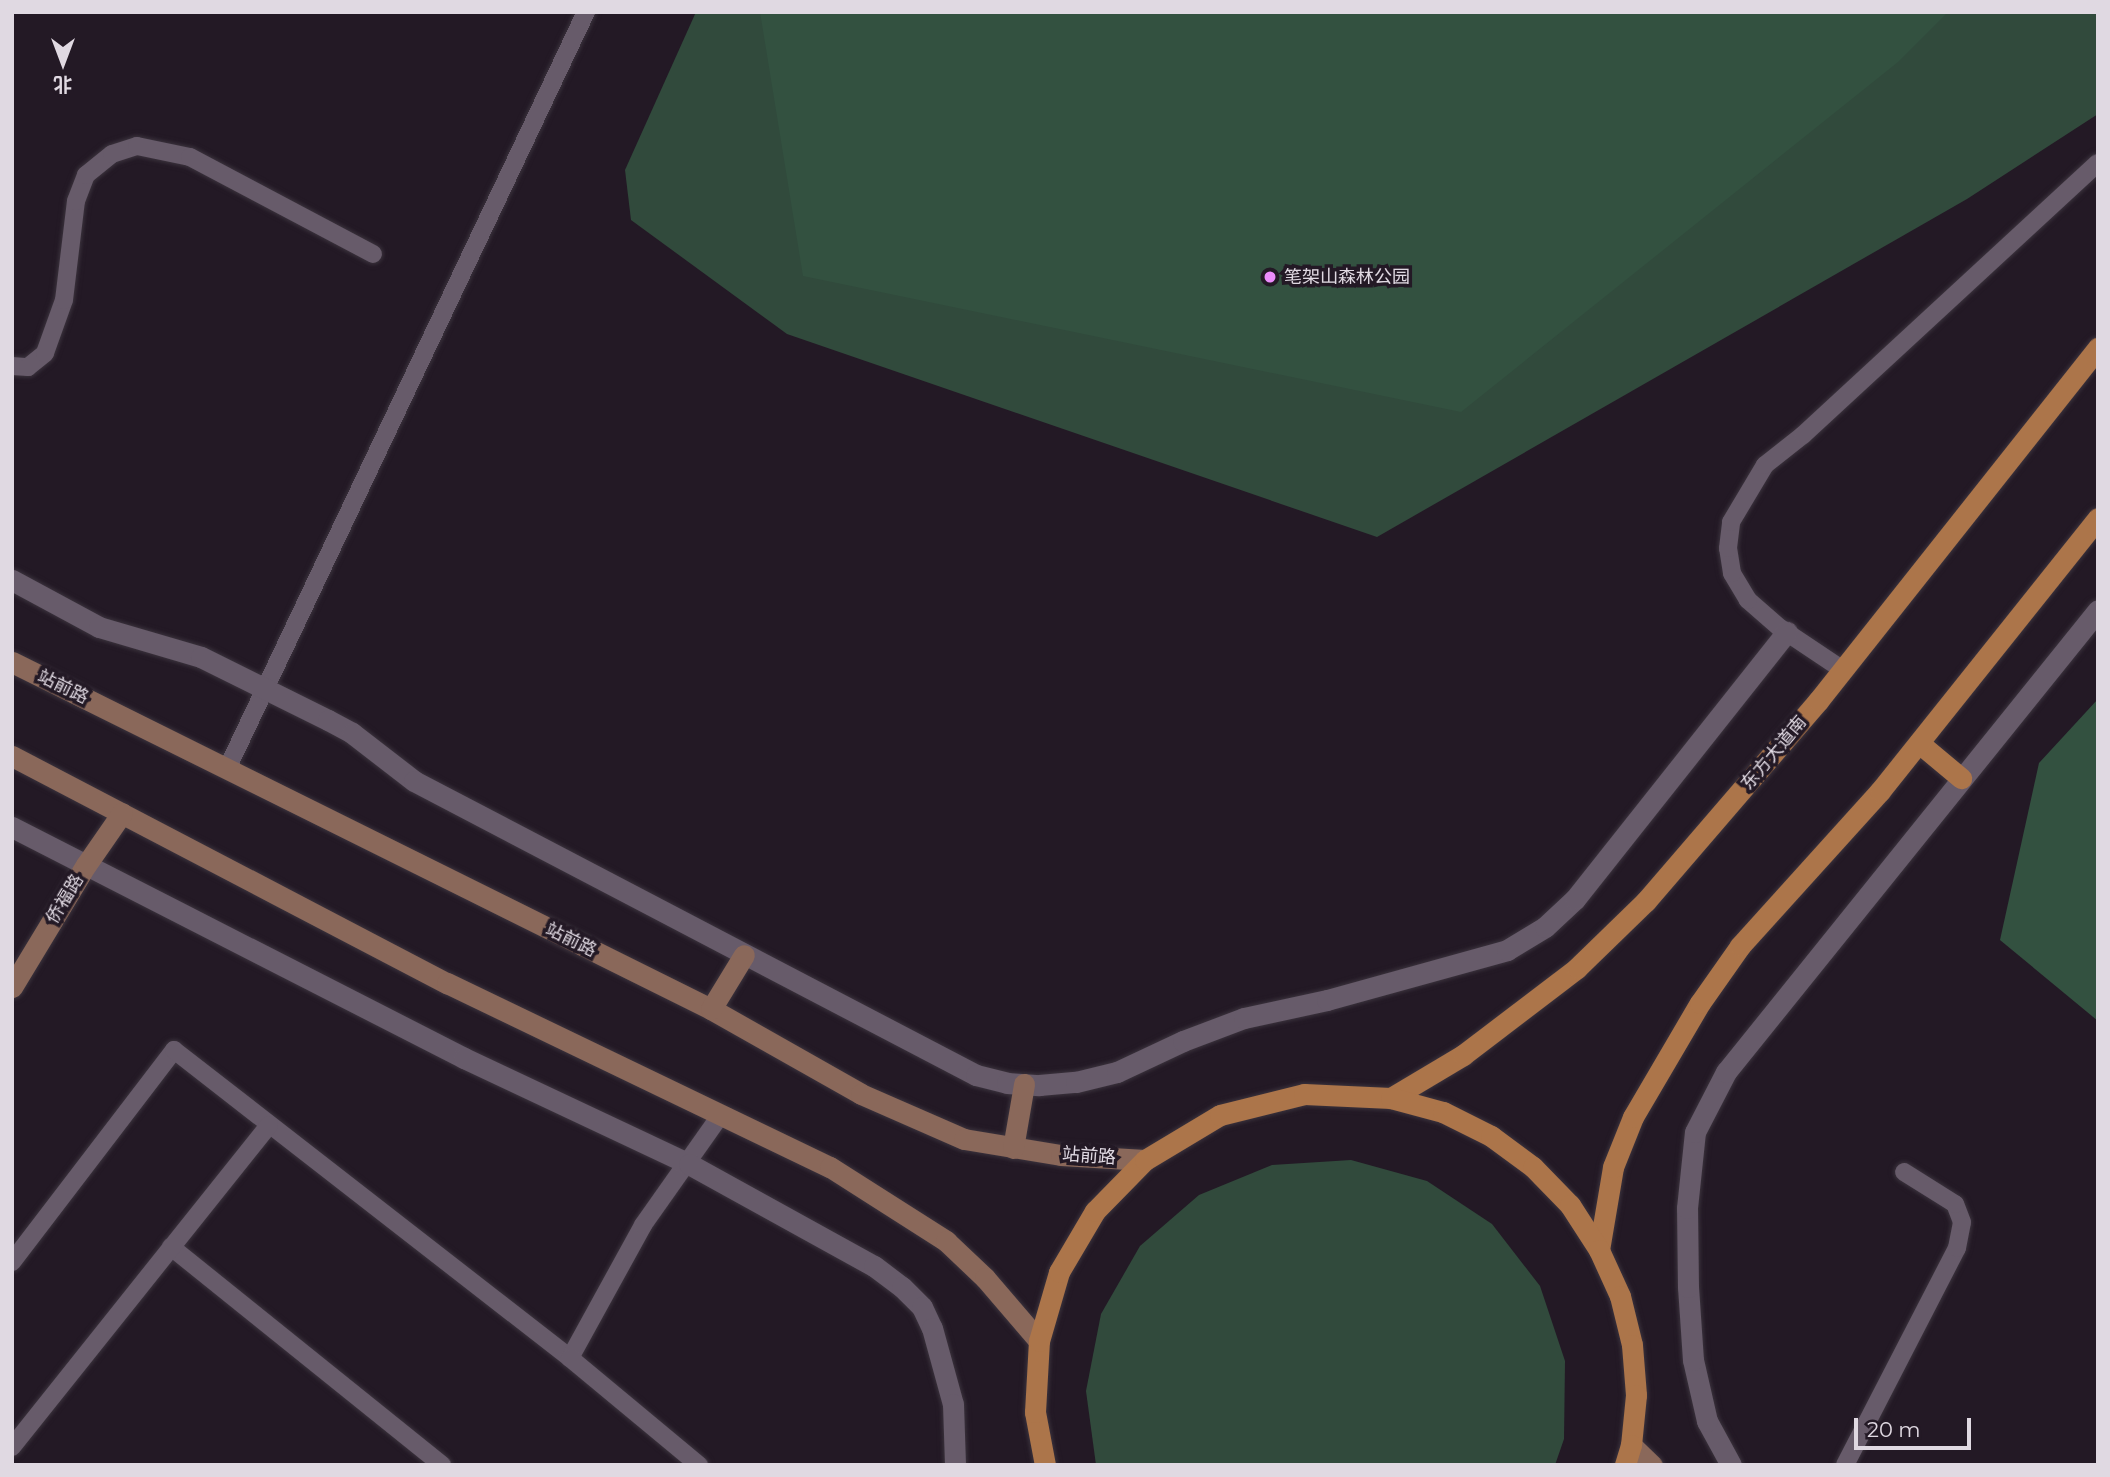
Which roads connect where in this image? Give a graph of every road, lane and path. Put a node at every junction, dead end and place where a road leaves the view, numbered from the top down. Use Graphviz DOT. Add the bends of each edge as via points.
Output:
graph roads {
  1 [pos="586,12"];
  2 [pos="2098,163"];
  3 [pos="373,254"];
  4 [pos="2098,348"];
  5 [pos="12,366"];
  6 [pos="2098,518"];
  7 [pos="12,580"];
  8 [pos="2098,610"];
  9 [pos="1787,632"];
  10 [pos="12,662"];
  11 [pos="1843,670"];
  12 [pos="267,690"];
  13 [pos="1919,743"];
  14 [pos="12,756"];
  15 [pos="227,768"];
  16 [pos="1961,778"];
  17 [pos="122,813"];
  18 [pos="12,827"];
  19 [pos="86,865"];
  20 [pos="744,955"];
  21 [pos="12,987"];
  22 [pos="711,1009"];
  23 [pos="1024,1084"];
  24 [pos="1391,1098"];
  25 [pos="720,1116"];
  26 [pos="269,1125"];
  27 [pos="1013,1148"];
  28 [pos="1145,1160"];
  29 [pos="689,1164"];
  30 [pos="1904,1172"];
  31 [pos="171,1247"];
  32 [pos="1600,1250"];
  33 [pos="12,1262"];
  34 [pos="1039,1341"];
  35 [pos="570,1357"];
  36 [pos="12,1447"];
  37 [pos="1628,1455"];
  38 [pos="442,1465"];
  39 [pos="699,1465"];
  40 [pos="955,1465"];
  41 [pos="1045,1465"];
  42 [pos="1651,1465"];
  43 [pos="1731,1465"];
  44 [pos="1845,1465"];
  1 -- 12 [label="lane"];
  2 -- 9 [label="lane" via="1765,465 1731,522 1728,548 1732,573 1748,600"];
  3 -- 5 [label="lane" via="190,157 137,146 112,154 86,175 76,201 64,300 45,353 28,367"];
  4 -- 11 [label="main road, 东方大道南"];
  6 -- 13 [label="main road"];
  7 -- 12 [label="street" via="99,627 201,657"];
  8 -- 16 [label="street"];
  9 -- 11 [label="lane"];
  9 -- 23 [label="street" via="1575,899 1545,927 1507,950 1244,1018 1116,1072 1076,1082"];
  10 -- 15 [label="main road, 站前路"];
  11 -- 24 [label="main road, 东方大道南" via="1646,901 1577,968 1463,1055"];
  12 -- 15 [label="lane"];
  12 -- 20 [label="street" via="352,733 414,781"];
  13 -- 16 [label="main road"];
  13 -- 32 [label="main road" via="1740,946 1700,1003 1633,1117 1614,1167"];
  14 -- 17 [label="main road"];
  15 -- 22 [label="main road, 站前路"];
  16 -- 43 [label="street" via="1726,1072 1695,1132 1687,1208 1693,1360 1707,1421"];
  17 -- 19 [label="main road, 侨福路"];
  17 -- 25 [label="main road" via="447,983"];
  18 -- 19 [label="street"];
  19 -- 21 [label="main road, 侨福路"];
  19 -- 29 [label="street" via="464,1058"];
  20 -- 22 [label="main road"];
  20 -- 23 [label="street" via="976,1075"];
  22 -- 27 [label="main road, 站前路" via="861,1094 964,1139"];
  23 -- 27 [label="main road"];
  24 -- 28 [label="main road" via="1304,1094 1220,1115"];
  24 -- 32 [label="main road" via="1443,1112 1491,1136 1533,1167 1570,1205"];
  25 -- 29 [label="lane"];
  25 -- 34 [label="main road" via="830,1167 946,1241"];
  26 -- 31 [label="lane"];
  26 -- 33 [label="lane" via="174,1050"];
  26 -- 35 [label="lane"];
  27 -- 28 [label="main road, 站前路"];
  28 -- 34 [label="main road" via="1095,1211 1059,1272"];
  29 -- 35 [label="lane" via="643,1225"];
  29 -- 40 [label="street" via="874,1266 922,1307 943,1360 953,1404"];
  30 -- 44 [label="lane" via="1955,1204 1962,1222 1957,1248"];
  31 -- 36 [label="lane"];
  31 -- 38 [label="lane"];
  32 -- 37 [label="main road" via="1632,1345 1636,1395"];
  34 -- 41 [label="main road" via="1035,1412"];
  35 -- 39 [label="lane"];
  37 -- 42 [label="main road"];
}
